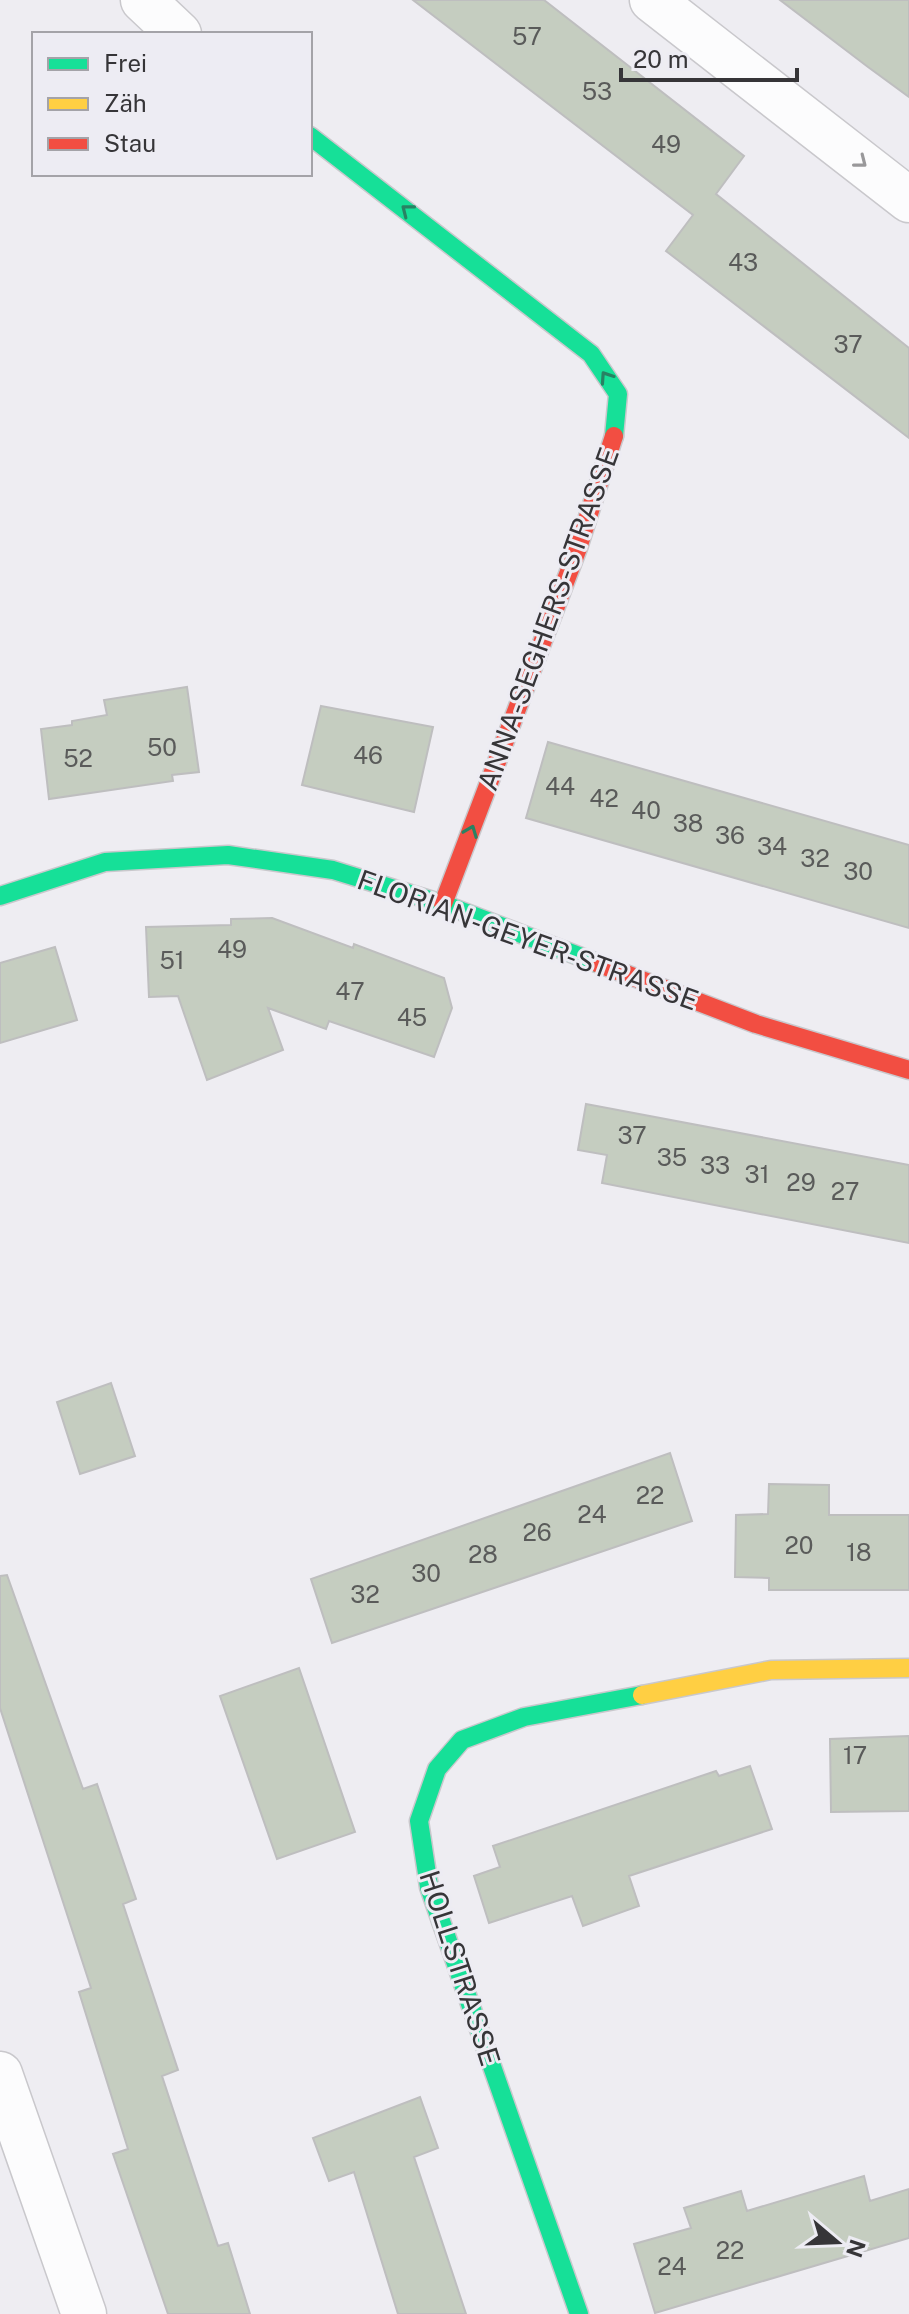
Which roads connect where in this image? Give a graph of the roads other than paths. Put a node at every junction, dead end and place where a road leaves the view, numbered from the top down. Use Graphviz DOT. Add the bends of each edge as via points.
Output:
graph roads {
  1 [pos="143,0"];
  2 [pos="652,0"];
  3 [pos="177,32"];
  4 [pos="312,138"];
  5 [pos="909,200"];
  6 [pos="0,896"];
  7 [pos="443,904"];
  8 [pos="909,1070"];
  9 [pos="909,1668"];
  10 [pos="0,2074"];
  11 [pos="84,2314"];
  12 [pos="579,2314"];
  1 -- 3 [label="street"];
  2 -- 5 [label="street, one-way"];
  7 -- 4 [label="street, ANNA-SEGHERS-STRASSE, one-way" via="578,548 615,432 618,394 591,354"];
  6 -- 7 [label="street, FLORIAN-GEYER-STRASSE" via="105,862 228,855 333,870"];
  7 -- 8 [label="street, FLORIAN-GEYER-STRASSE" via="756,1024"];
  9 -- 12 [label="street, HOLLSTRASSE" via="771,1670 524,1717 462,1740 437,1769 419,1821 429,1887"];
  10 -- 11 [label="street"];
}
